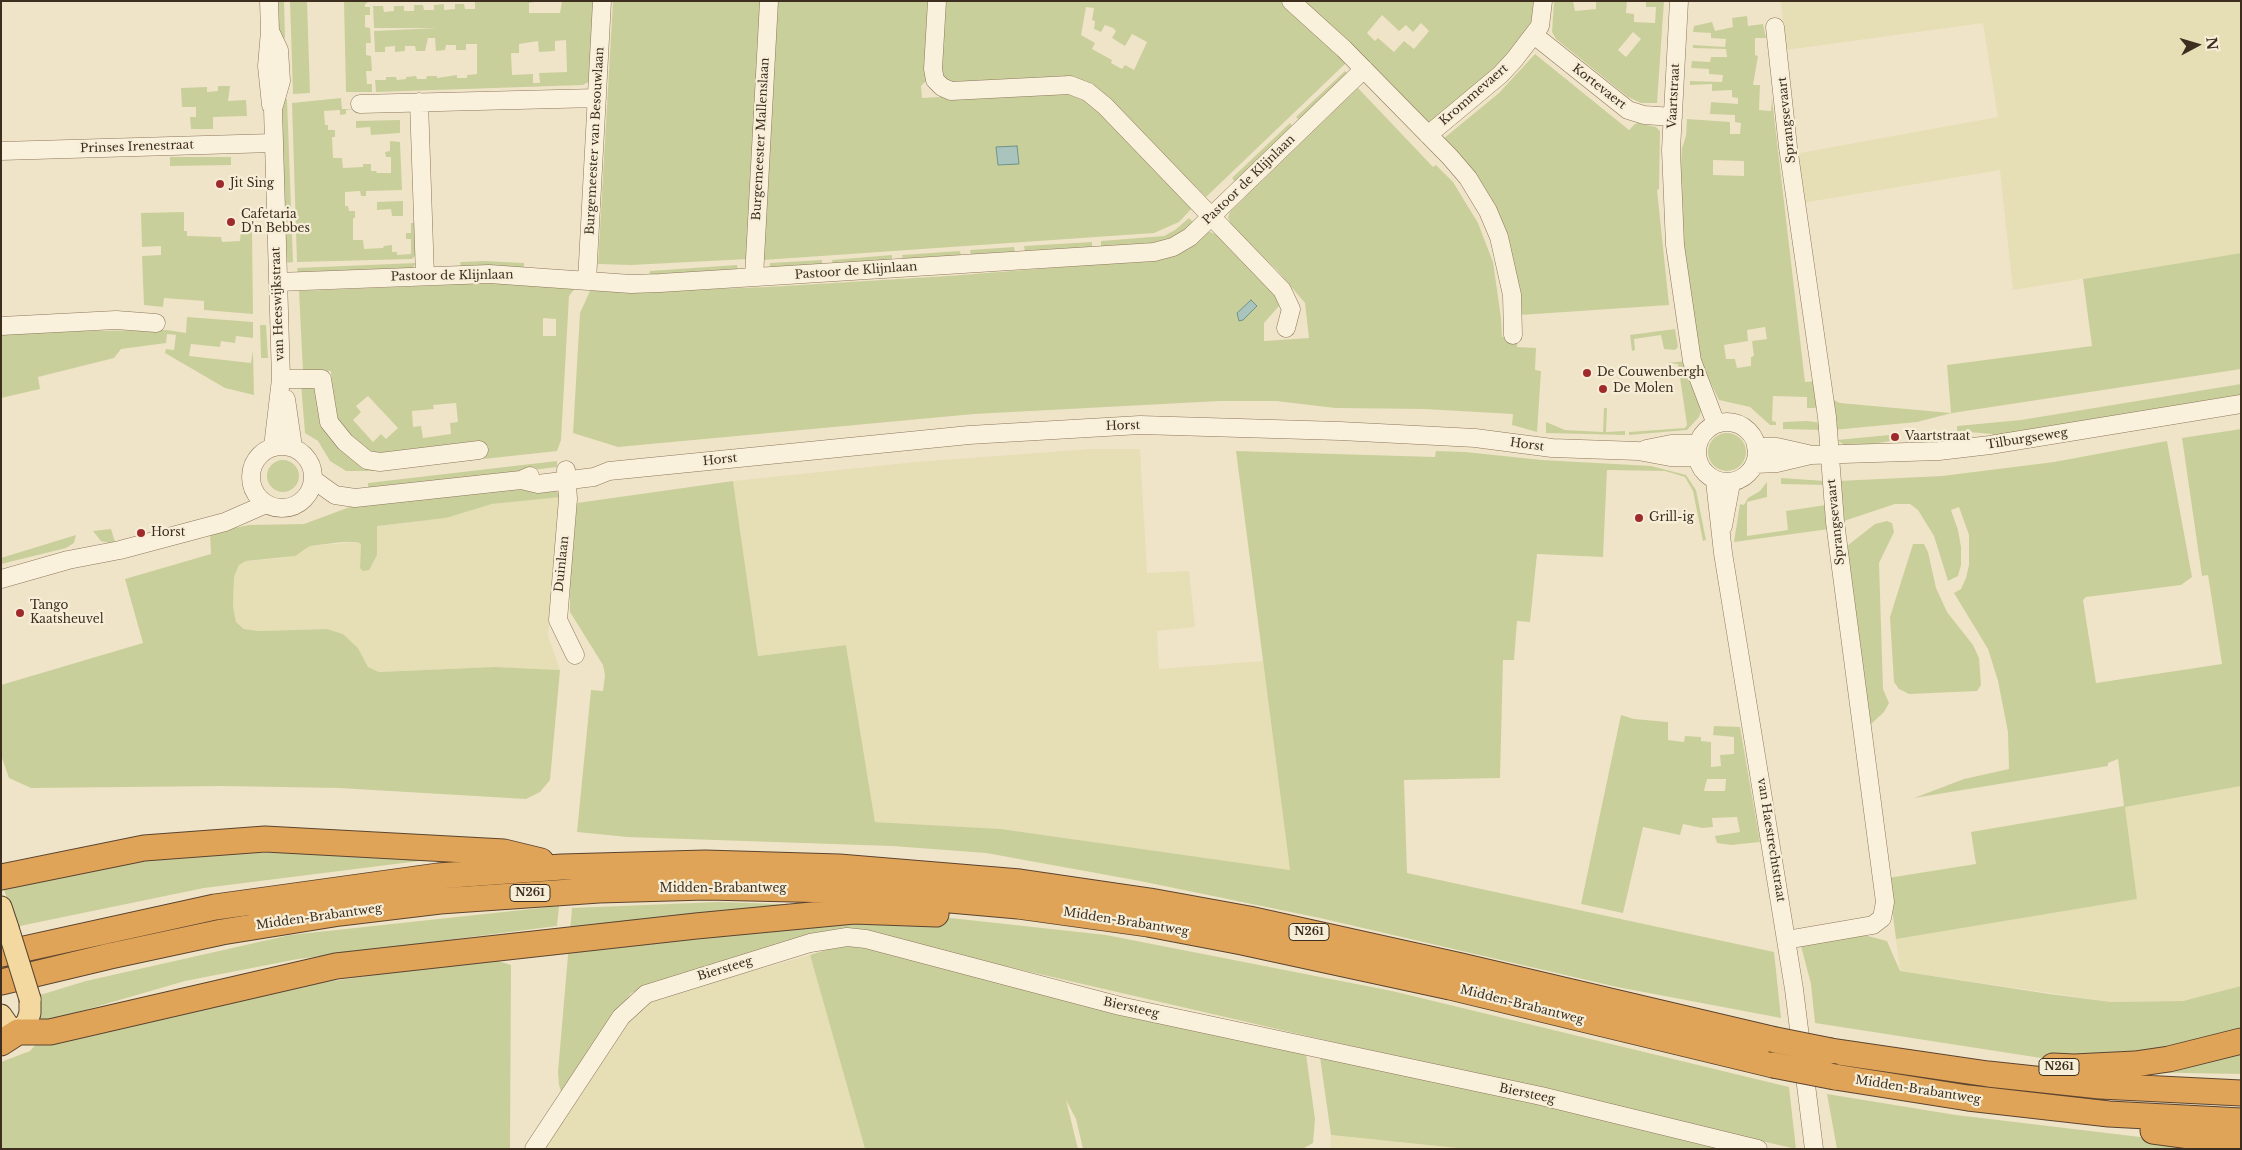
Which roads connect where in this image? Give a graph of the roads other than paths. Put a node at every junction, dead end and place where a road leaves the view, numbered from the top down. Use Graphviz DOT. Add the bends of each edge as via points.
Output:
graph roads {
  1 [pos="269,1"];
  2 [pos="602,1"];
  3 [pos="769,1"];
  4 [pos="937,1"];
  5 [pos="1292,1"];
  6 [pos="1543,1"];
  7 [pos="1679,1"];
  8 [pos="1775,27"];
  9 [pos="1534,35"];
  10 [pos="1364,69"];
  11 [pos="597,98"];
  12 [pos="419,102"];
  13 [pos="360,104"];
  14 [pos="1673,117"];
  15 [pos="1428,135"];
  16 [pos="273,142"];
  17 [pos="1,150"];
  18 [pos="1211,216"];
  19 [pos="425,276"];
  20 [pos="754,277"];
  21 [pos="587,280"];
  22 [pos="278,282"];
  23 [pos="156,323"];
  24 [pos="1,326"];
  25 [pos="1286,328"];
  26 [pos="1513,335"];
  27 [pos="281,379"];
  28 [pos="2241,404"];
  29 [pos="1716,424"];
  30 [pos="273,447"];
  31 [pos="293,447"];
  32 [pos="480,450"];
  33 [pos="1697,450"];
  34 [pos="1756,455"];
  35 [pos="1832,455"];
  36 [pos="566,475"];
  37 [pos="1723,482"];
  38 [pos="311,487"];
  39 [pos="253,488"];
  40 [pos="266,504"];
  41 [pos="233,519"];
  42 [pos="1,579"];
  43 [pos="575,655"];
  44 [pos="562,867"];
  45 [pos="1,877"];
  46 [pos="1,907"];
  47 [pos="1066,912"];
  48 [pos="1786,940"];
  49 [pos="1,950"];
  50 [pos="1,954"];
  51 [pos="1,982"];
  52 [pos="14,1018"];
  53 [pos="2241,1041"];
  54 [pos="1874,1058"];
  55 [pos="2241,1093"];
  56 [pos="2109,1114"];
  57 [pos="2241,1121"];
  58 [pos="2241,1143"];
  59 [pos="534,1149"];
  60 [pos="1758,1149"];
  61 [pos="1814,1149"];
  1 -- 16 [label="street, van Heeswijkstraat" via="270,32 279,50 281,81 273,109"];
  2 -- 11 [label="street, Burgemeester van Besouwlaan"];
  3 -- 20 [label="street, Burgemeester Mallenslaan"];
  4 -- 18 [label="street" via="933,69 935,80 942,88 951,91 1070,85 1088,92 1106,106"];
  5 -- 10 [label="street"];
  6 -- 9 [label="street, Krommevaert" via="1540,26"];
  7 -- 14 [label="street, Vaartstraat"];
  8 -- 35 [label="street, Sprangsevaart" via="1788,147"];
  9 -- 14 [label="street, Kortevaert" via="1628,110"];
  9 -- 15 [label="street, Krommevaert" via="1500,75"];
  10 -- 15 [label="street"];
  10 -- 18 [label="street, Pastoor de Klijnlaan"];
  11 -- 12 [label="street"];
  11 -- 21 [label="street, Burgemeester van Besouwlaan"];
  12 -- 13 [label="street"];
  12 -- 19 [label="street"];
  14 -- 29 [label="street, Vaartstraat" via="1672,209 1680,285 1692,361"];
  15 -- 26 [label="street" via="1468,178 1488,211 1507,269 1512,295"];
  16 -- 17 [label="street, Prinses Irenestraat"];
  16 -- 22 [label="street, van Heeswijkstraat"];
  18 -- 20 [label="street, Pastoor de Klijnlaan" via="1173,247 1154,252"];
  18 -- 25 [label="street" via="1282,290 1291,309"];
  19 -- 21 [label="street, Pastoor de Klijnlaan" via="509,274"];
  19 -- 22 [label="street, Pastoor de Klijnlaan"];
  20 -- 21 [label="street, Pastoor de Klijnlaan" via="660,283"];
  22 -- 27 [label="street, van Heeswijkstraat"];
  23 -- 24 [label="street" via="116,320"];
  27 -- 30 [label="street, van Heeswijkstraat"];
  27 -- 31 [label="street, van Heeswijkstraat"];
  27 -- 32 [label="street, van Heeswijkstraat" via="322,379 329,422 350,447 367,460 380,462"];
  28 -- 35 [label="street, Tilburgseweg" via="1990,445 1940,451"];
  29 -- 33 [label="street" via="1704,432"];
  29 -- 34 [label="street" via="1724,422 1741,426 1754,438"];
  30 -- 31 [label="street"];
  30 -- 39 [label="street" via="256,459 250,478"];
  31 -- 38 [label="street" via="309,460 313,470"];
  33 -- 36 [label="street, Horst" via="1670,457 1638,450 1552,448 1475,438 1140,425 968,435 609,471 594,477"];
  33 -- 37 [label="street" via="1703,471"];
  34 -- 35 [label="street, Tilburgseweg" via="1777,462 1811,455"];
  34 -- 37 [label="street" via="1745,476"];
  35 -- 48 [label="street, Sprangsevaart" via="1835,522 1885,902 1882,918 1873,924"];
  36 -- 38 [label="street, Horst" via="538,484 521,480 355,498"];
  36 -- 43 [label="street, Duinlaan" via="568,499 558,620"];
  37 -- 48 [label="street, van Haestrechtstraat" via="1716,503"];
  38 -- 40 [label="street" via="297,505 286,509"];
  39 -- 40 [label="street"];
  39 -- 41 [label="street"];
  40 -- 41 [label="street"];
  41 -- 42 [label="street"];
  44 -- 45 [label="highway, N261" via="504,852 265,839 144,848"];
  44 -- 50 [label="highway, Midden-Brabantweg / N261" via="438,876 272,898 179,914"];
  44 -- 54 [label="highway, Midden-Brabantweg / N261, bridge" via="705,864 839,867 1052,886 1259,921 1771,1039"];
  46 -- 52 [label="main road, bridge" via="8,928"];
  47 -- 51 [label="highway, Midden-Brabantweg / N261" via="837,890 706,887 561,891 440,901 265,925 183,939"];
  47 -- 52 [label="highway, N261" via="955,915 854,911 336,966 50,1032"];
  47 -- 56 [label="highway, Midden-Brabantweg / N261, bridge" via="1148,924 1339,962 1773,1065 1968,1098"];
  48 -- 61 [label="street, van Haestrechtstraat"];
  49 -- 52 [label="main road"];
  53 -- 54 [label="highway, N261" via="2169,1059 2074,1068 1968,1058"];
  54 -- 55 [label="highway, Midden-Brabantweg / N261" via="2100,1086"];
  56 -- 57 [label="highway, Midden-Brabantweg / N261"];
  56 -- 58 [label="highway, N261" via="2156,1132"];
  59 -- 60 [label="street, Biersteeg" via="621,1017 646,994 810,943 846,937 876,941 1120,1006 1541,1096"];
}
